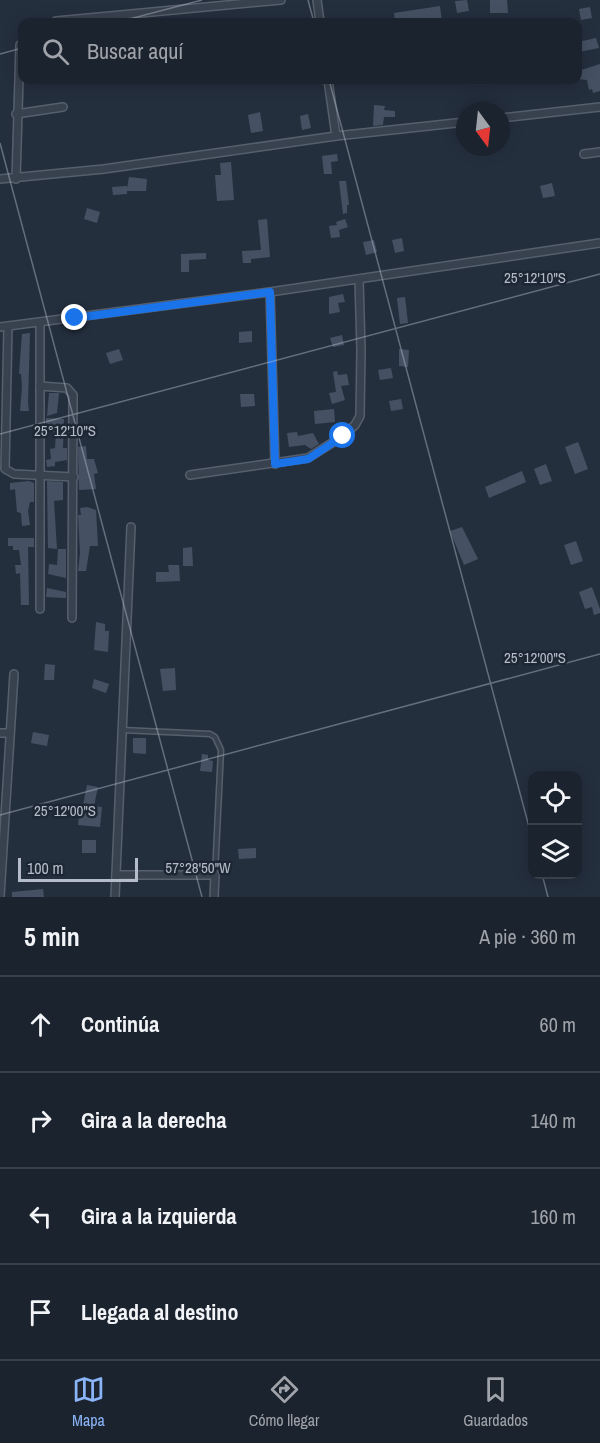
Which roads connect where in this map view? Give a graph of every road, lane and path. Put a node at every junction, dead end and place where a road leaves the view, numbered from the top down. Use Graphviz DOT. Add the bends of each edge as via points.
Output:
graph roads {
  1 [pos="281,0"];
  2 [pos="317,0"];
  3 [pos="88,18"];
  4 [pos="319,18"];
  5 [pos="18,80"];
  6 [pos="329,84"];
  7 [pos="63,107"];
  8 [pos="600,107"];
  9 [pos="16,114"];
  10 [pos="510,117"];
  11 [pos="456,123"];
  12 [pos="336,136"];
  13 [pos="600,152"];
  14 [pos="584,154"];
  15 [pos="0,178"];
  16 [pos="15,178"];
  17 [pos="600,243"];
  18 [pos="359,279"];
  19 [pos="270,292"];
  20 [pos="40,323"];
  21 [pos="8,326"];
  22 [pos="0,327"];
  23 [pos="40,386"];
  24 [pos="275,464"];
  25 [pos="190,475"];
  26 [pos="40,476"];
  27 [pos="74,477"];
  28 [pos="131,527"];
  29 [pos="40,609"];
  30 [pos="72,618"];
  31 [pos="15,674"];
  32 [pos="121,730"];
  33 [pos="0,733"];
  34 [pos="9,733"];
  35 [pos="116,875"];
  36 [pos="215,875"];
  37 [pos="0,896"];
  38 [pos="115,897"];
  39 [pos="214,897"];
  1 -- 3 [label="street"];
  2 -- 4 [label="street"];
  5 -- 9 [label="street"];
  6 -- 12 [label="street"];
  7 -- 9 [label="street"];
  8 -- 10 [label="street"];
  9 -- 16 [label="street"];
  11 -- 12 [label="street"];
  12 -- 16 [label="street"];
  13 -- 14 [label="street"];
  15 -- 16 [label="street"];
  17 -- 18 [label="street"];
  18 -- 19 [label="street"];
  18 -- 24 [label="street" via="360,416 343,436 308,459"];
  19 -- 20 [label="street"];
  19 -- 24 [label="street"];
  20 -- 21 [label="street"];
  20 -- 23 [label="street"];
  21 -- 22 [label="street"];
  21 -- 26 [label="street" via="5,469 14,474"];
  23 -- 26 [label="street"];
  23 -- 27 [label="street" via="67,388 73,395"];
  24 -- 25 [label="street"];
  26 -- 27 [label="street"];
  26 -- 29 [label="street"];
  27 -- 30 [label="street"];
  28 -- 32 [label="street"];
  31 -- 34 [label="street"];
  32 -- 35 [label="street"];
  32 -- 36 [label="lane" via="215,737 221,750"];
  33 -- 34 [label="street"];
  34 -- 37 [label="street"];
  35 -- 36 [label="street"];
  35 -- 38 [label="street"];
  36 -- 39 [label="street"];
}
